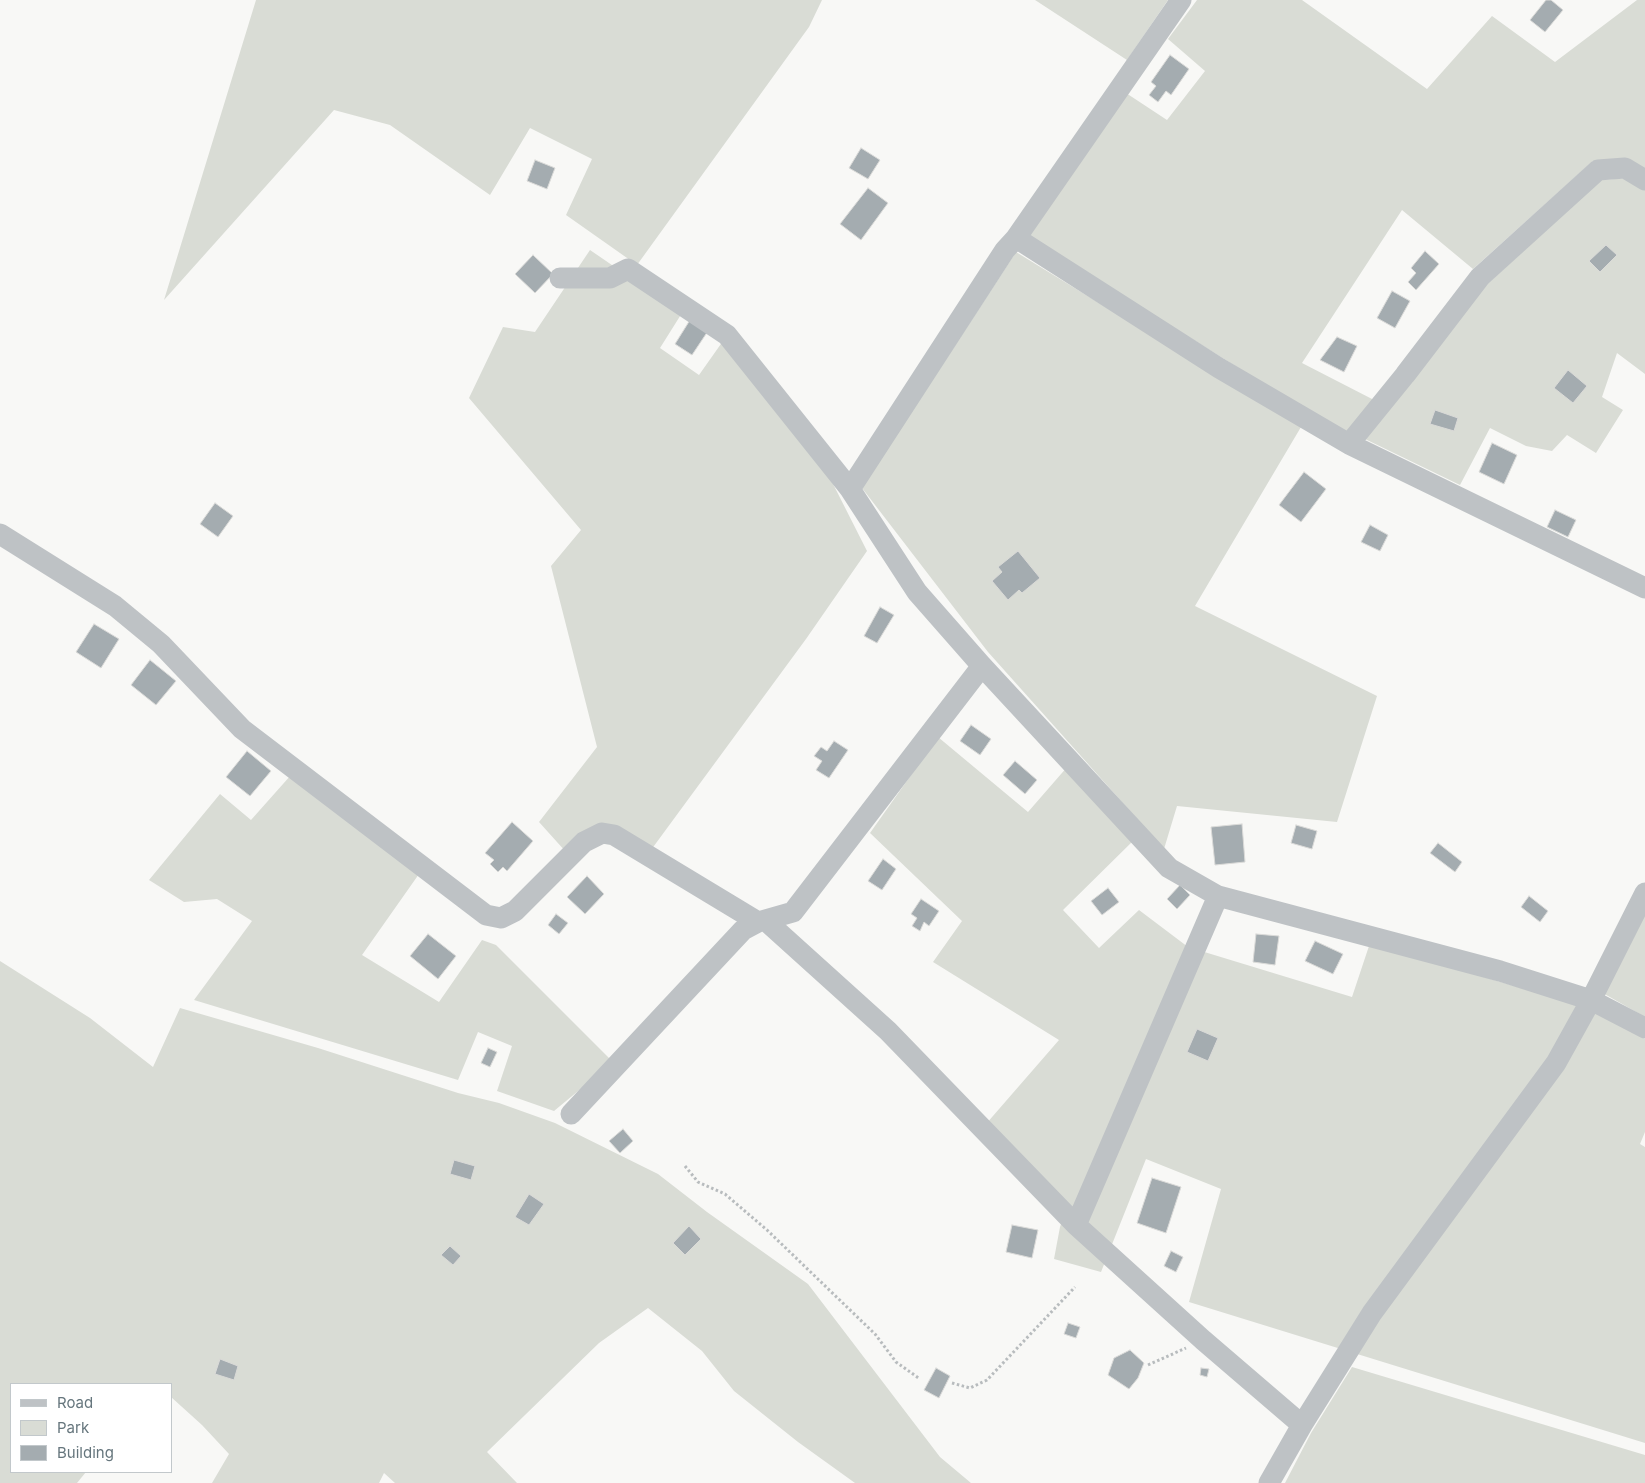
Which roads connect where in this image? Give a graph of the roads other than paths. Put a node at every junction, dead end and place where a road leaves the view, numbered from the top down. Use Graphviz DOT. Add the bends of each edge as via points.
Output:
graph roads {
  1 [pos="1181,0"];
  2 [pos="1645,180"];
  3 [pos="1016,238"];
  4 [pos="560,278"];
  5 [pos="1349,444"];
  6 [pos="850,489"];
  7 [pos="0,534"];
  8 [pos="1645,588"];
  9 [pos="982,666"];
  10 [pos="1645,893"];
  11 [pos="1218,896"];
  12 [pos="761,921"];
  13 [pos="1591,1000"];
  14 [pos="1645,1028"];
  15 [pos="571,1114"];
  16 [pos="1076,1225"];
  17 [pos="1302,1425"];
  18 [pos="1269,1483"];
  1 -- 3 [label="street"];
  2 -- 5 [label="street" via="1625,168 1598,170 1480,277"];
  3 -- 5 [label="street" via="1219,368"];
  3 -- 6 [label="street" via="1005,250"];
  4 -- 6 [label="street" via="610,278 628,269 726,335"];
  5 -- 8 [label="street"];
  6 -- 9 [label="street" via="916,592"];
  7 -- 12 [label="street" via="115,606 161,644 242,729 486,915 501,918 515,911 584,842 602,834 614,835"];
  9 -- 11 [label="street" via="1169,868"];
  9 -- 12 [label="street" via="793,912"];
  10 -- 13 [label="street"];
  11 -- 13 [label="street" via="1500,971"];
  11 -- 16 [label="street"];
  12 -- 15 [label="street" via="744,930"];
  12 -- 16 [label="street" via="888,1031"];
  13 -- 14 [label="street"];
  13 -- 17 [label="street" via="1556,1063 1372,1313"];
  16 -- 17 [label="street"];
  17 -- 18 [label="street"];
}
